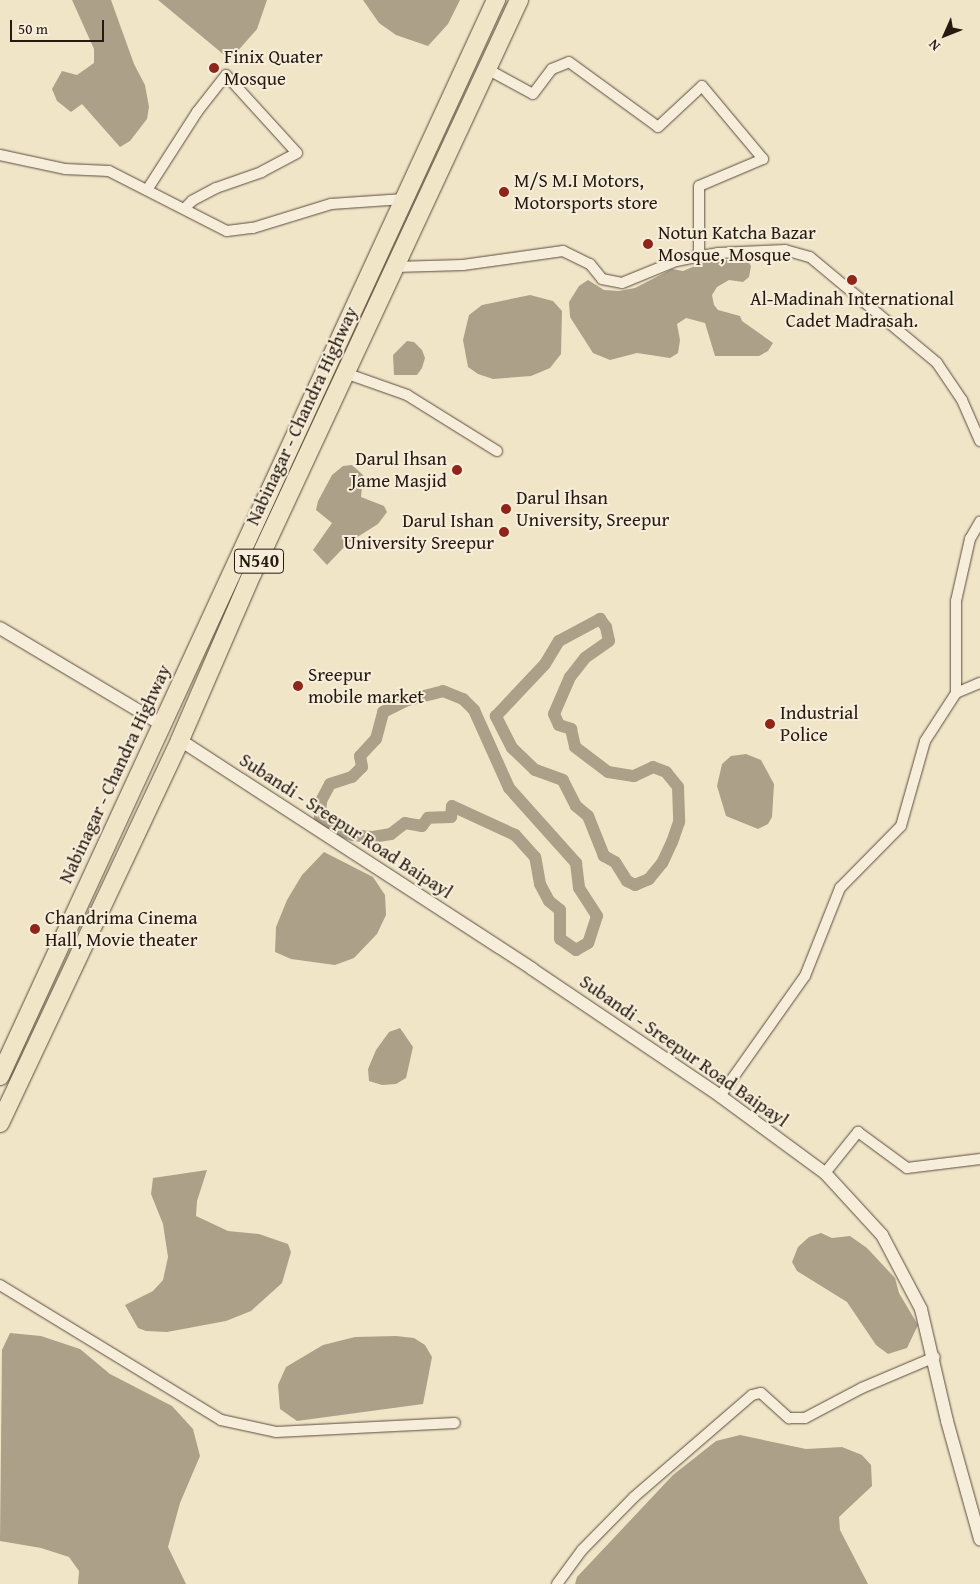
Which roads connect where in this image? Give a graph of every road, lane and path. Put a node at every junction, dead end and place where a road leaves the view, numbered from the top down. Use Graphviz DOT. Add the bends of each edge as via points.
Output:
graph roads {
  1 [pos="496,0"];
  2 [pos="519,0"];
  3 [pos="487,69"];
  4 [pos="0,155"];
  5 [pos="147,190"];
  6 [pos="404,199"];
  7 [pos="184,209"];
  8 [pos="699,256"];
  9 [pos="395,267"];
  10 [pos="346,373"];
  11 [pos="980,441"];
  12 [pos="497,451"];
  13 [pos="980,522"];
  14 [pos="0,628"];
  15 [pos="980,684"];
  16 [pos="956,692"];
  17 [pos="161,724"];
  18 [pos="180,740"];
  19 [pos="0,1076"];
  20 [pos="720,1096"];
  21 [pos="0,1123"];
  22 [pos="980,1159"];
  23 [pos="825,1173"];
  24 [pos="0,1285"];
  25 [pos="935,1357"];
  26 [pos="455,1423"];
  27 [pos="980,1539"];
  28 [pos="557,1584"];
  1 -- 6 [label="highway, Nabinagar - Chandra Highway / N540"];
  2 -- 3 [label="highway, Nabinagar - Chandra Highway / N540"];
  3 -- 8 [label="street" via="532,94 552,69 569,62 658,127 702,86 763,159 699,186"];
  3 -- 9 [label="highway, Nabinagar - Chandra Highway / N540"];
  4 -- 5 [label="street" via="65,169 108,171"];
  5 -- 7 [label="street"];
  5 -- 7 [label="street" via="197,112 226,75 297,153 262,172 216,188"];
  6 -- 7 [label="street" via="331,204 253,228 227,231"];
  6 -- 17 [label="highway, Nabinagar - Chandra Highway / N540"];
  8 -- 9 [label="street" via="676,261 622,283 602,279 590,264 563,251 463,265"];
  8 -- 11 [label="street" via="785,250 810,258 937,363 962,400"];
  9 -- 10 [label="highway, Nabinagar - Chandra Highway / N540"];
  10 -- 12 [label="street" via="407,395"];
  10 -- 18 [label="highway, Nabinagar - Chandra Highway / N540"];
  13 -- 16 [label="street" via="970,539 956,601"];
  14 -- 17 [label="street"];
  15 -- 16 [label="street"];
  16 -- 20 [label="street" via="925,741 901,826 840,888 805,976"];
  17 -- 19 [label="highway, Nabinagar - Chandra Highway / N540"];
  18 -- 20 [label="street, Subandi - Sreepur Road Baipayl" via="532,969"];
  18 -- 21 [label="highway, Nabinagar - Chandra Highway / N540"];
  20 -- 23 [label="street, Subandi - Sreepur Road Baipayl"];
  22 -- 23 [label="street" via="908,1168 858,1132"];
  23 -- 25 [label="street, Subandi - Sreepur Road Baipayl" via="882,1235 921,1309"];
  24 -- 26 [label="street" via="222,1420 276,1432"];
  25 -- 27 [label="street, Subandi - Sreepur Road Baipayl" via="947,1421"];
  25 -- 28 [label="street" via="862,1388 805,1418 790,1418 761,1393 752,1395 634,1497 582,1550"];
}
